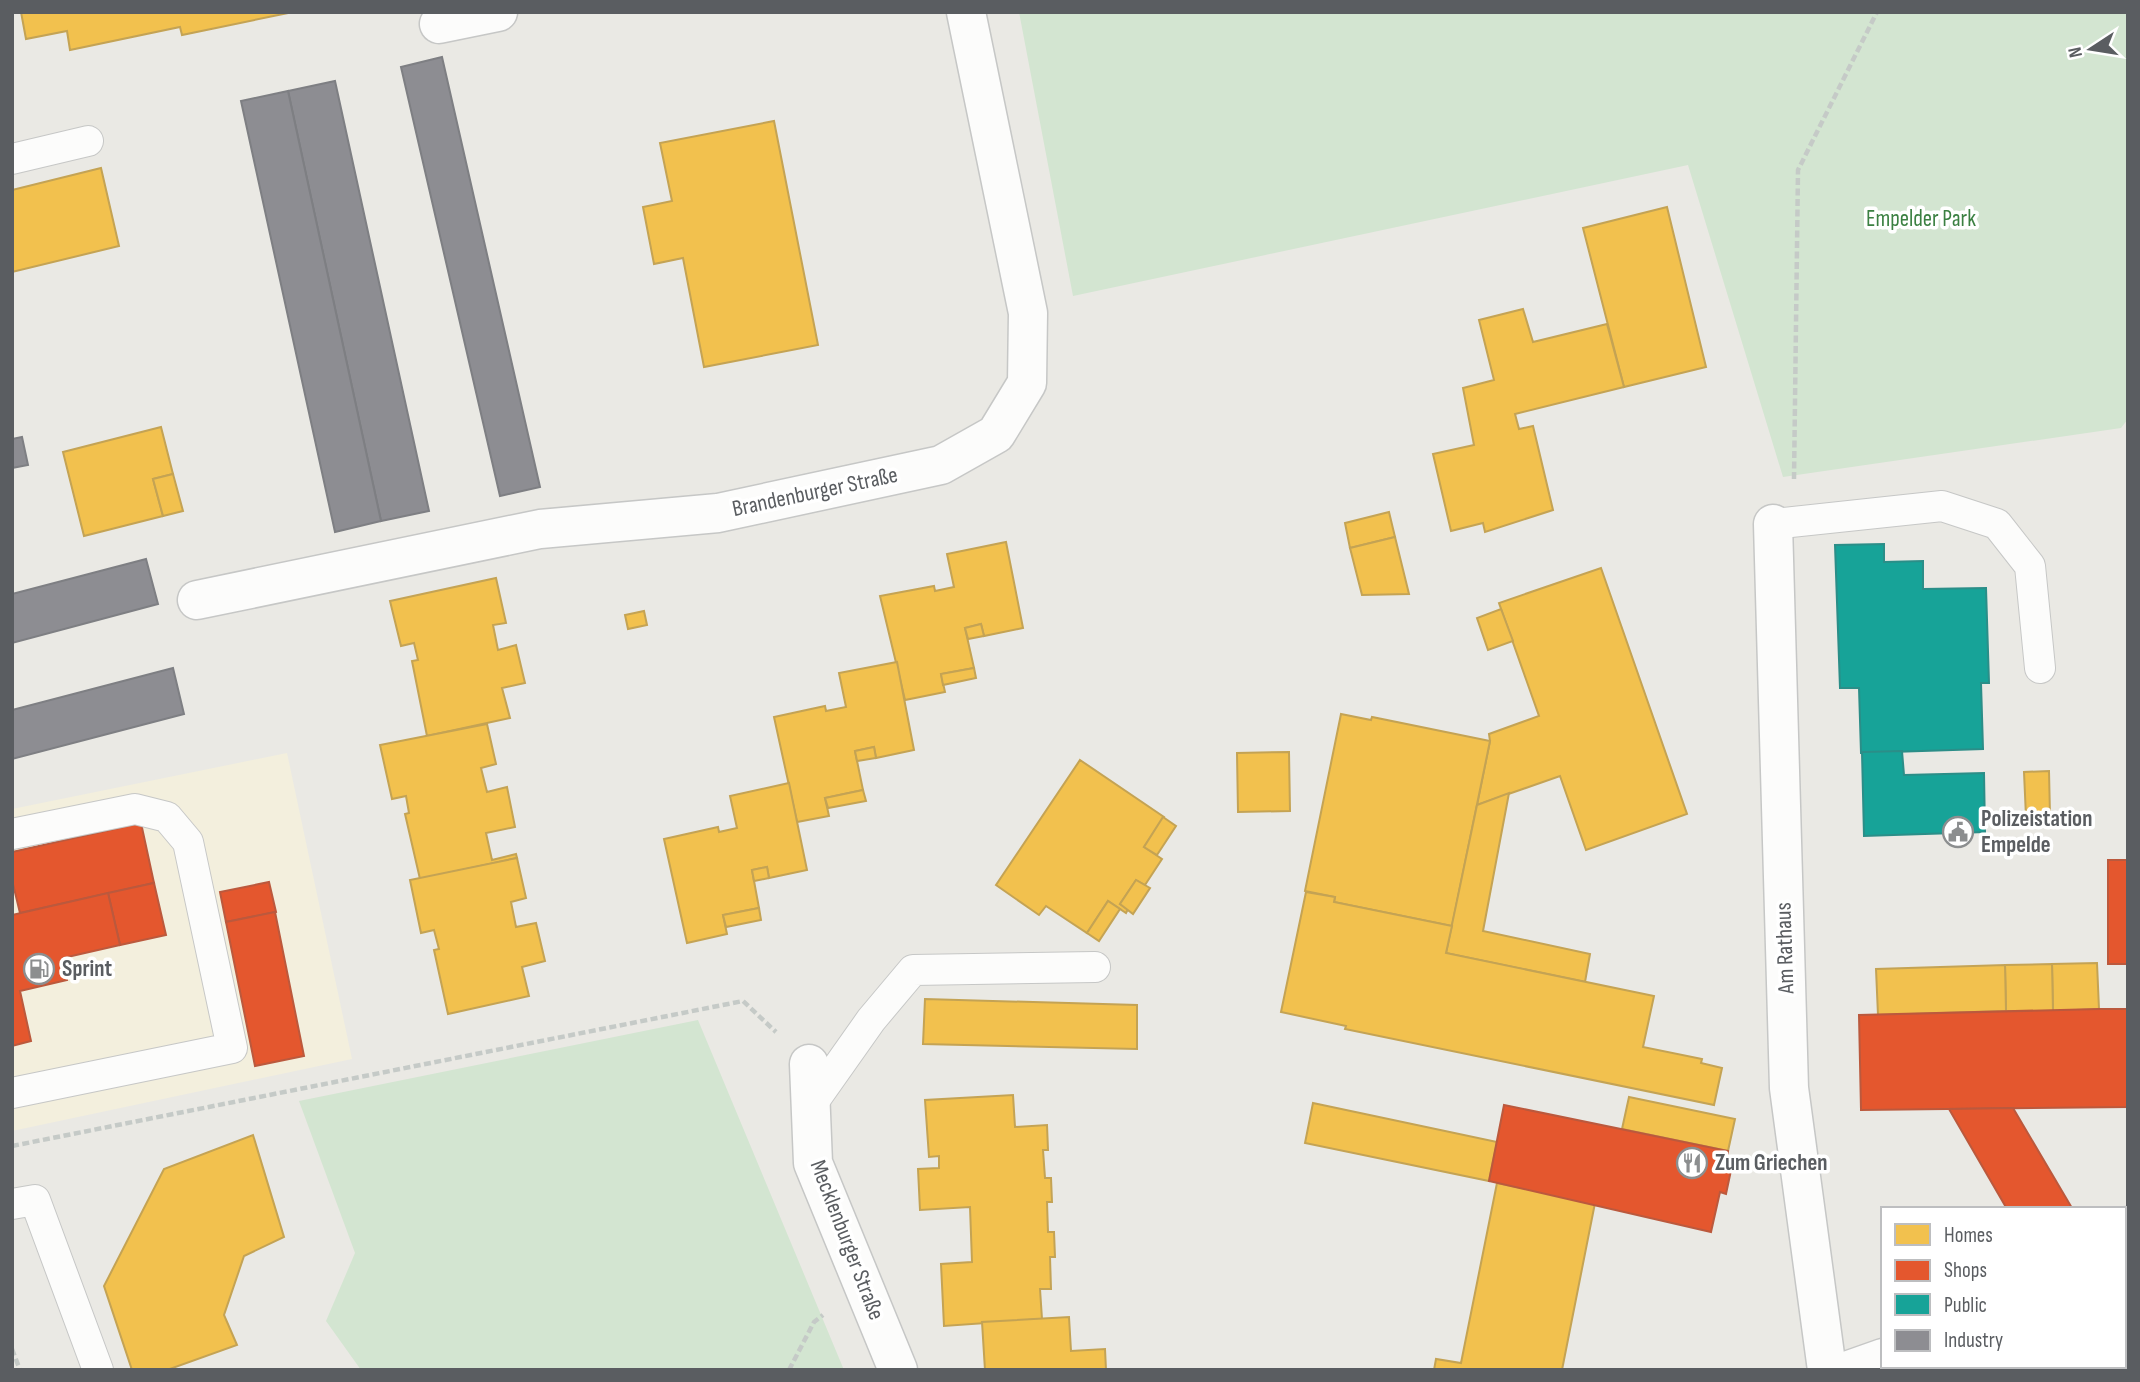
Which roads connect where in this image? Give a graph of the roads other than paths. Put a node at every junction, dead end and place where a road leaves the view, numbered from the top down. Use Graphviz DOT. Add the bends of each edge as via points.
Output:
graph roads {
  1 [pos="498,12"];
  2 [pos="966,12"];
  3 [pos="439,24"];
  4 [pos="88,141"];
  5 [pos="12,159"];
  6 [pos="1773,524"];
  7 [pos="197,600"];
  8 [pos="2040,668"];
  9 [pos="12,834"];
  10 [pos="1095,967"];
  11 [pos="809,1064"];
  12 [pos="14,1087"];
  13 [pos="811,1105"];
  14 [pos="12,1204"];
  15 [pos="1881,1359"];
  16 [pos="98,1370"];
  17 [pos="898,1370"];
  18 [pos="1828,1370"];
  19 [pos="1849,1370"];
  1 -- 3 [label="street"];
  2 -- 7 [label="street, Brandenburger Straße" via="1028,313 1027,383 996,434 941,465 718,513 540,529"];
  4 -- 5 [label="lane"];
  6 -- 8 [label="lane" via="1942,506 1997,524 2030,566"];
  6 -- 18 [label="street, Am Rathaus" via="1789,1088"];
  9 -- 12 [label="lane" via="135,809 167,817 188,842 232,1048"];
  10 -- 13 [label="lane" via="913,970"];
  11 -- 13 [label="street, Mecklenburger Straße"];
  13 -- 17 [label="street, Mecklenburger Straße" via="813,1163"];
  14 -- 16 [label="lane" via="36,1200"];
  15 -- 19 [label="street"];
}
